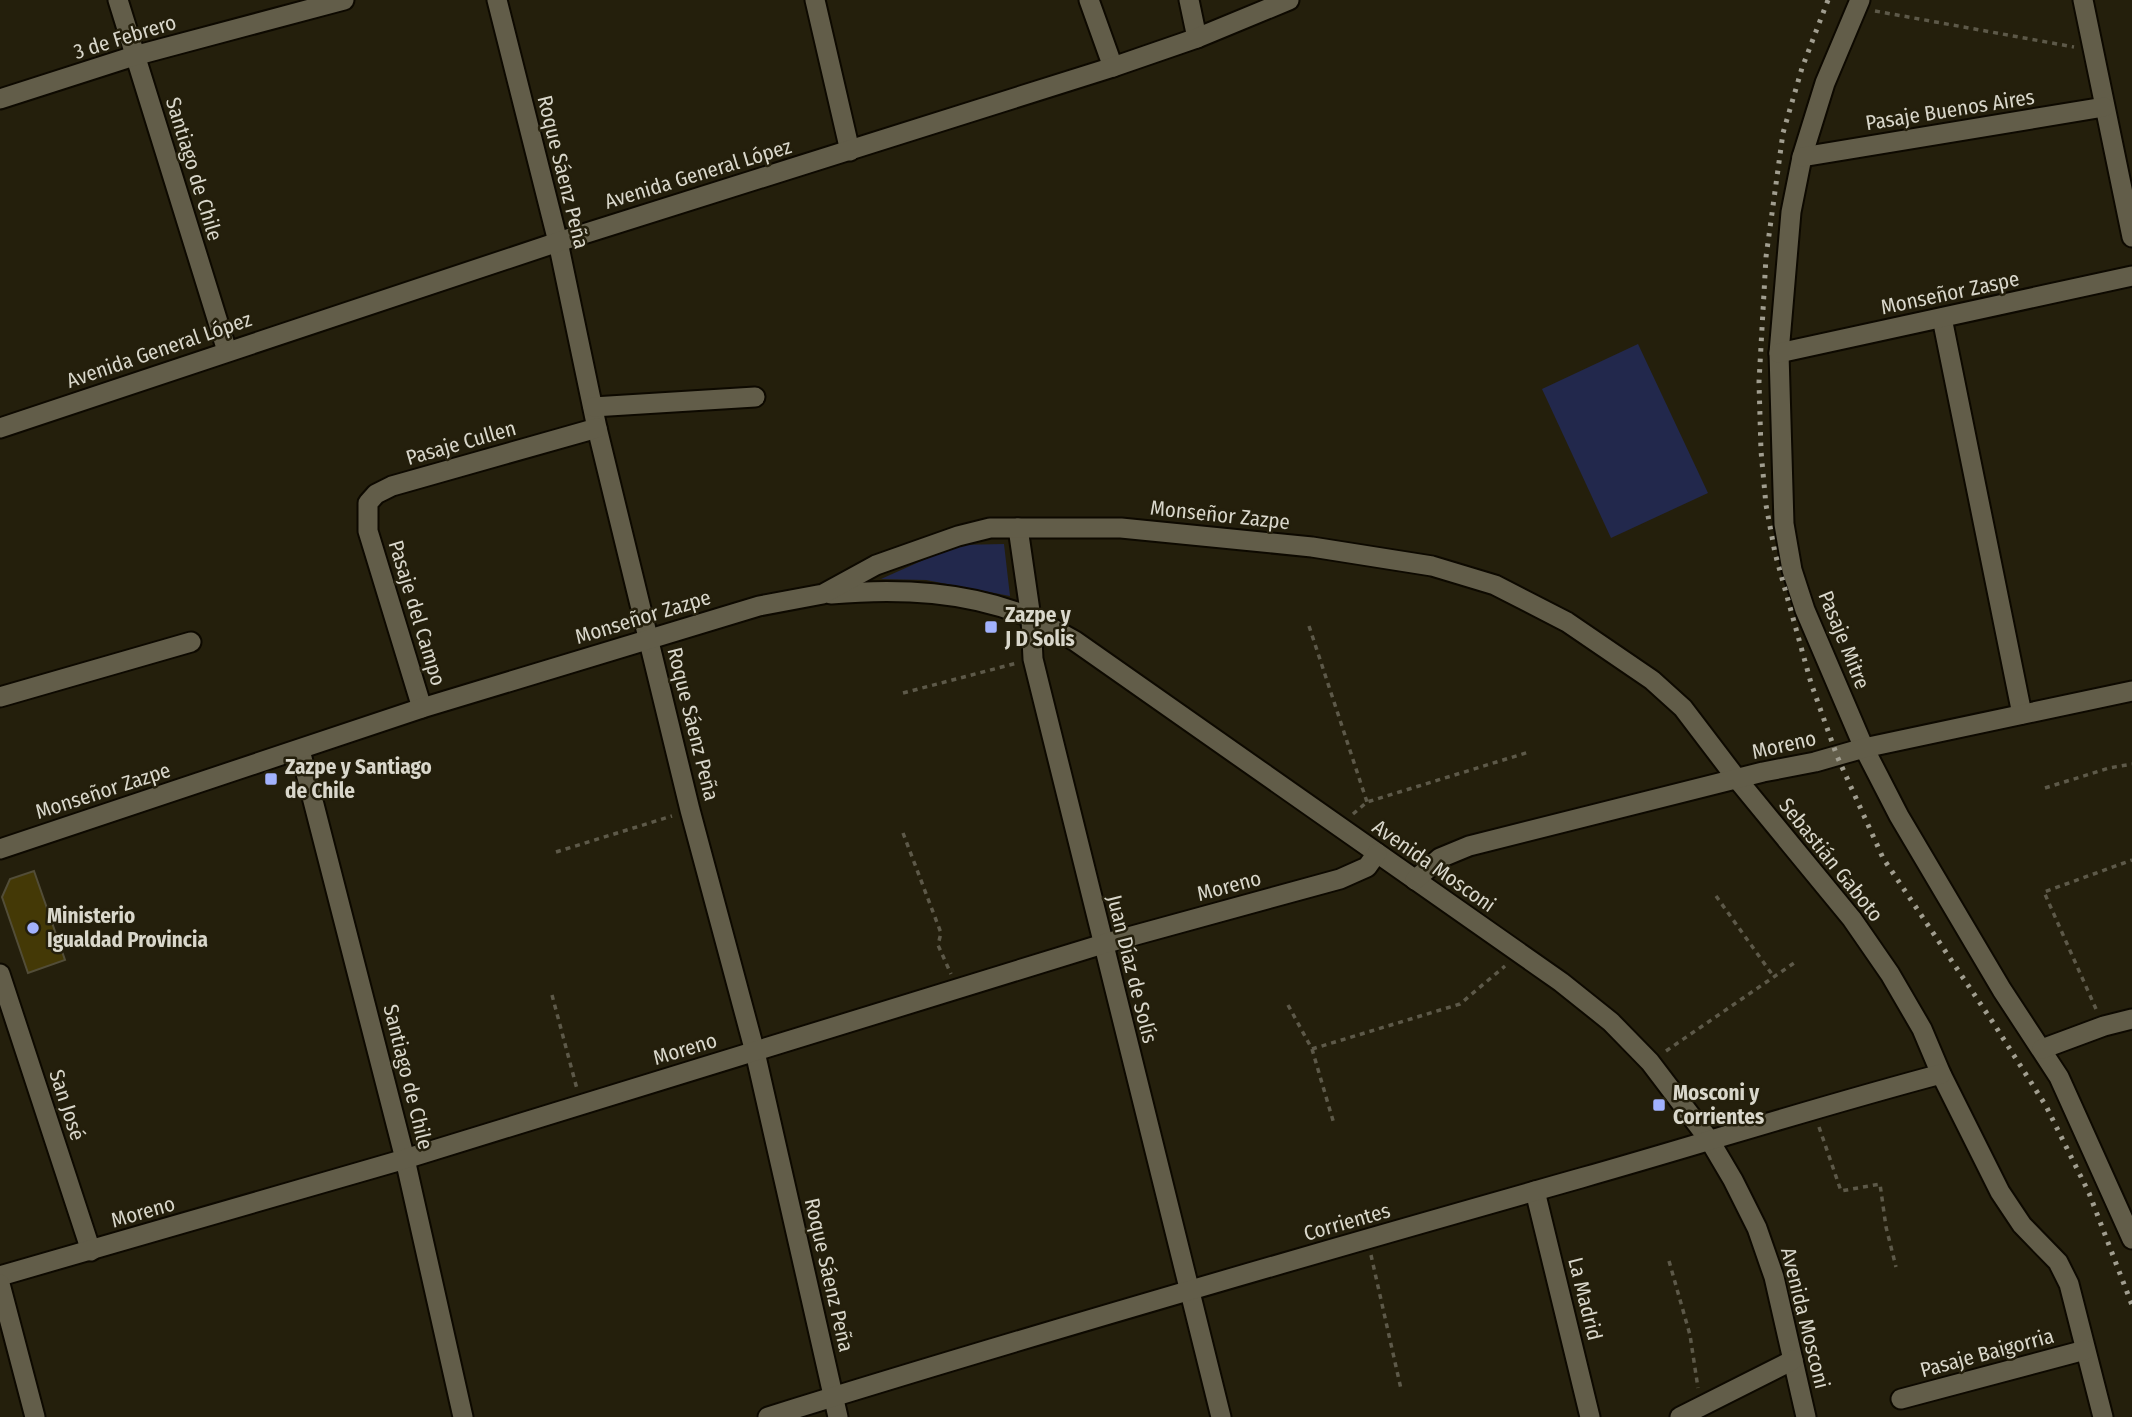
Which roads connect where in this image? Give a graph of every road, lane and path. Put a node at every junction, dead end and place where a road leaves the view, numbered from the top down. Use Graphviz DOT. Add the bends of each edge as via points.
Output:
graph roads {
  1 [pos="118,0"];
  2 [pos="344,0"];
  3 [pos="497,0"];
  4 [pos="815,0"];
  5 [pos="1089,0"];
  6 [pos="1189,0"];
  7 [pos="1289,0"];
  8 [pos="2083,0"];
  9 [pos="1858,4"];
  10 [pos="1198,38"];
  11 [pos="2093,51"];
  12 [pos="134,56"];
  13 [pos="1113,67"];
  14 [pos="0,99"];
  15 [pos="2104,107"];
  16 [pos="850,151"];
  17 [pos="1802,157"];
  18 [pos="2132,237"];
  19 [pos="558,242"];
  20 [pos="2132,276"];
  21 [pos="1942,318"];
  22 [pos="227,351"];
  23 [pos="1779,353"];
  24 [pos="755,397"];
  25 [pos="593,407"];
  26 [pos="0,428"];
  27 [pos="597,428"];
  28 [pos="1018,528"];
  29 [pos="368,531"];
  30 [pos="1312,547"];
  31 [pos="823,594"];
  32 [pos="1031,618"];
  33 [pos="1309,626"];
  34 [pos="649,639"];
  35 [pos="191,642"];
  36 [pos="1032,659"];
  37 [pos="2132,691"];
  38 [pos="903,692"];
  39 [pos="0,697"];
  40 [pos="422,708"];
  41 [pos="2022,714"];
  42 [pos="1864,748"];
  43 [pos="300,750"];
  44 [pos="1529,752"];
  45 [pos="2132,764"];
  46 [pos="1737,779"];
  47 [pos="2045,788"];
  48 [pos="1367,802"];
  49 [pos="690,810"];
  50 [pos="1339,827"];
  51 [pos="903,833"];
  52 [pos="0,849"];
  53 [pos="556,852"];
  54 [pos="1377,853"];
  55 [pos="2132,860"];
  56 [pos="1415,880"];
  57 [pos="1716,896"];
  58 [pos="1102,944"];
  59 [pos="1520,953"];
  60 [pos="1797,961"];
  61 [pos="0,974"];
  62 [pos="1774,977"];
  63 [pos="958,988"];
  64 [pos="552,995"];
  65 [pos="1288,1005"];
  66 [pos="2132,1019"];
  67 [pos="2104,1026"];
  68 [pos="1312,1049"];
  69 [pos="2042,1049"];
  70 [pos="755,1052"];
  71 [pos="1650,1062"];
  72 [pos="1941,1074"];
  73 [pos="582,1104"];
  74 [pos="1812,1108"];
  75 [pos="1334,1124"];
  76 [pos="1710,1141"];
  77 [pos="405,1159"];
  78 [pos="1535,1191"];
  79 [pos="2132,1239"];
  80 [pos="1367,1240"];
  81 [pos="92,1251"];
  82 [pos="1669,1261"];
  83 [pos="1896,1267"];
  84 [pos="0,1276"];
  85 [pos="0,1284"];
  86 [pos="1191,1291"];
  87 [pos="2085,1350"];
  88 [pos="1793,1360"];
  89 [pos="1401,1389"];
  90 [pos="833,1397"];
  91 [pos="1901,1399"];
  92 [pos="1700,1407"];
  93 [pos="35,1417"];
  94 [pos="463,1417"];
  95 [pos="768,1417"];
  96 [pos="838,1417"];
  97 [pos="1220,1417"];
  98 [pos="1590,1417"];
  99 [pos="1680,1417"];
  100 [pos="1806,1417"];
  101 [pos="2103,1417"];
  1 -- 12 [label="street, Santiago de Chile"];
  2 -- 12 [label="street, 3 de Febrero"];
  3 -- 19 [label="street, Roque Sáenz Peña"];
  4 -- 16 [label="street"];
  5 -- 13 [label="street"];
  6 -- 10 [label="street"];
  7 -- 10 [label="street, Avenida General López"];
  8 -- 11 [label="street"];
  9 -- 11 [label="path"];
  9 -- 17 [label="street, Pasaje Mitre" via="1825,83"];
  10 -- 13 [label="street, Avenida General López"];
  11 -- 15 [label="street"];
  12 -- 14 [label="street, 3 de Febrero"];
  12 -- 22 [label="street, Santiago de Chile"];
  13 -- 16 [label="street, Avenida General López"];
  15 -- 17 [label="street, Pasaje Buenos Aires"];
  15 -- 18 [label="street"];
  16 -- 19 [label="street, Avenida General López"];
  17 -- 23 [label="street, Pasaje Mitre" via="1791,212"];
  19 -- 22 [label="street, Avenida General López"];
  19 -- 25 [label="street, Roque Sáenz Peña"];
  20 -- 21 [label="street, Monseñor Zaspe"];
  21 -- 23 [label="street, Monseñor Zaspe"];
  21 -- 41 [label="street"];
  22 -- 26 [label="street, Avenida General López"];
  23 -- 42 [label="street, Pasaje Mitre" via="1784,524 1792,570"];
  24 -- 25 [label="street"];
  25 -- 27 [label="street, Roque Sáenz Peña"];
  27 -- 29 [label="street, Pasaje Cullen" via="392,486 368,503"];
  27 -- 34 [label="street, Roque Sáenz Peña"];
  28 -- 30 [label="street, Monseñor Zazpe" via="1121,528"];
  28 -- 31 [label="street, Monseñor Zazpe" via="990,528 958,536 876,565"];
  28 -- 32 [label="street, Juan Díaz de Solís"];
  29 -- 40 [label="street, Pasaje del Campo"];
  30 -- 46 [label="street, Sebastián Gaboto" via="1432,566 1495,585 1567,622 1652,680 1683,708"];
  31 -- 32 [label="street, Avenida Mosconi" via="932,592"];
  31 -- 34 [label="street, Monseñor Zazpe" via="759,606"];
  32 -- 36 [label="street, Juan Díaz de Solís"];
  32 -- 50 [label="street, Avenida Mosconi" via="1110,663"];
  33 -- 48 [label="path"];
  34 -- 40 [label="street, Monseñor Zazpe"];
  34 -- 49 [label="street, Roque Sáenz Peña"];
  35 -- 39 [label="street"];
  36 -- 38 [label="path"];
  36 -- 58 [label="street, Juan Díaz de Solís"];
  37 -- 41 [label="street, Moreno"];
  40 -- 43 [label="street, Monseñor Zazpe"];
  41 -- 42 [label="street, Moreno"];
  42 -- 46 [label="street, Moreno"];
  42 -- 69 [label="street, Pasaje Mitre" via="1899,816"];
  43 -- 52 [label="street, Monseñor Zazpe"];
  43 -- 77 [label="street, Santiago de Chile"];
  44 -- 48 [label="path"];
  45 -- 47 [label="path"];
  46 -- 56 [label="street, Moreno" via="1469,846 1440,858"];
  46 -- 72 [label="street, Sebastián Gaboto" via="1852,919 1923,1029"];
  48 -- 50 [label="path"];
  49 -- 53 [label="path"];
  49 -- 70 [label="street, Roque Sáenz Peña"];
  50 -- 54 [label="street, Avenida Mosconi"];
  51 -- 63 [label="path" via="941,933 938,945"];
  54 -- 56 [label="street, Avenida Mosconi"];
  54 -- 58 [label="street, Moreno" via="1367,867 1340,879"];
  55 -- 67 [label="path" via="2043,892"];
  56 -- 59 [label="street, Avenida Mosconi"];
  57 -- 62 [label="path"];
  58 -- 63 [label="street, Moreno"];
  58 -- 86 [label="street, Juan Díaz de Solís"];
  59 -- 68 [label="path" via="1460,1004"];
  59 -- 71 [label="street, Avenida Mosconi" via="1611,1022"];
  60 -- 62 [label="path"];
  61 -- 81 [label="street, San José"];
  62 -- 71 [label="path"];
  63 -- 70 [label="street, Moreno"];
  64 -- 73 [label="path"];
  65 -- 68 [label="path"];
  66 -- 67 [label="street"];
  67 -- 69 [label="street"];
  68 -- 75 [label="path"];
  69 -- 79 [label="street, Pasaje Mitre"];
  70 -- 73 [label="street, Moreno"];
  70 -- 90 [label="street, Roque Sáenz Peña"];
  71 -- 76 [label="street, Avenida Mosconi"];
  72 -- 74 [label="street, Corrientes"];
  72 -- 87 [label="street, Sebastián Gaboto" via="2000,1192 2022,1225 2058,1262"];
  73 -- 77 [label="street, Moreno"];
  74 -- 76 [label="street, Corrientes"];
  74 -- 83 [label="path" via="1841,1191 1880,1184"];
  76 -- 78 [label="street, Corrientes"];
  76 -- 88 [label="street, Avenida Mosconi" via="1757,1228 1774,1277"];
  77 -- 81 [label="street, Moreno"];
  77 -- 94 [label="street, Santiago de Chile"];
  78 -- 80 [label="street, Corrientes"];
  78 -- 98 [label="street, La Madrid"];
  80 -- 86 [label="street, Corrientes"];
  80 -- 89 [label="path"];
  81 -- 84 [label="street, Moreno"];
  82 -- 92 [label="path" via="1690,1335"];
  85 -- 93 [label="street"];
  86 -- 90 [label="street, Corrientes"];
  86 -- 97 [label="street, Juan Díaz de Solís"];
  87 -- 91 [label="street, Pasaje Baigorria"];
  87 -- 101 [label="street, Sebastián Gaboto"];
  88 -- 92 [label="street"];
  88 -- 100 [label="street, Avenida Mosconi"];
  90 -- 95 [label="street, Corrientes"];
  90 -- 96 [label="street, Roque Sáenz Peña"];
  92 -- 99 [label="street"];
}
